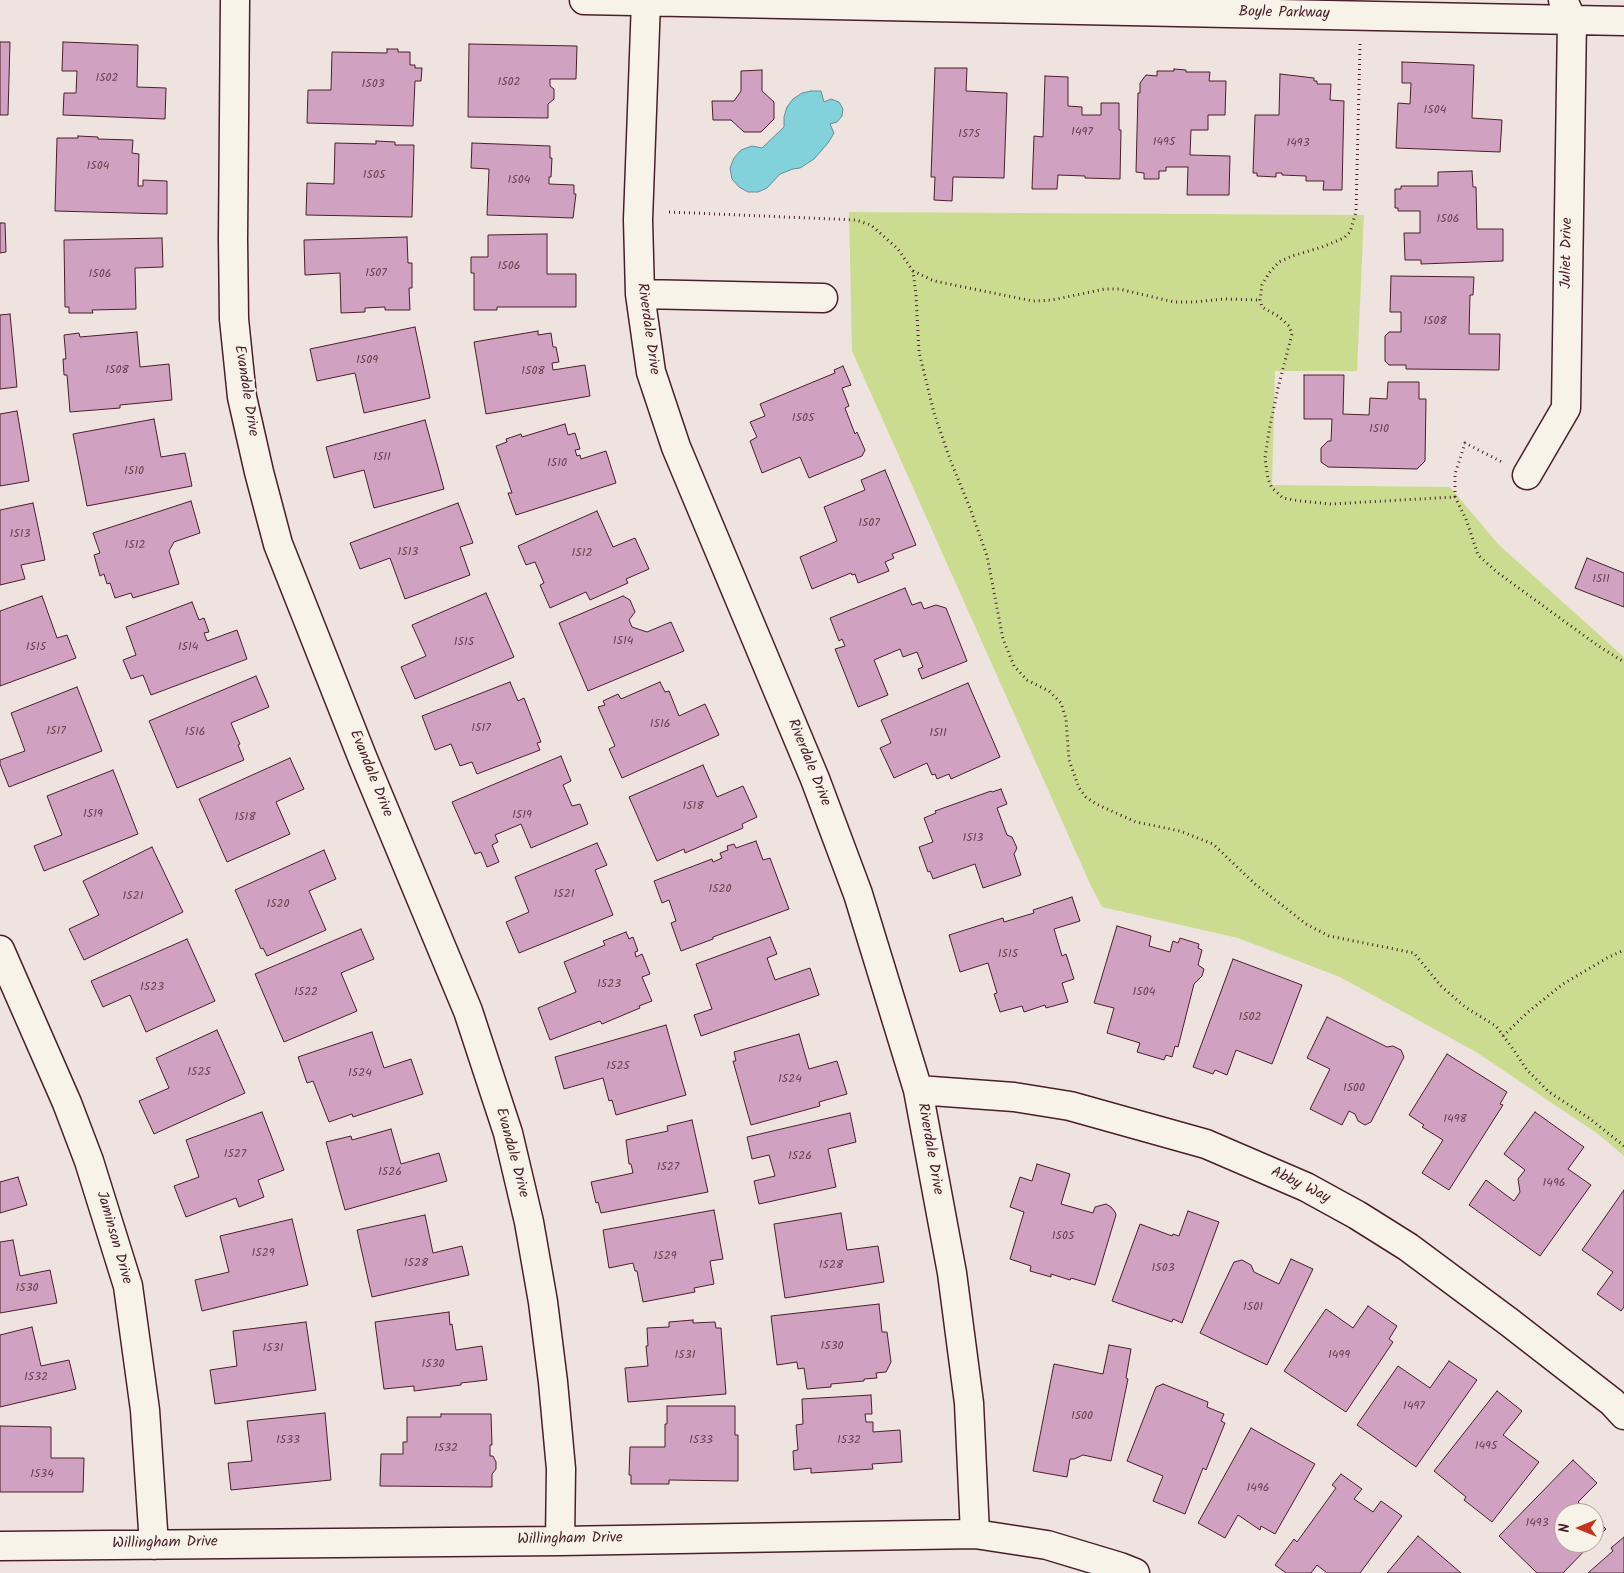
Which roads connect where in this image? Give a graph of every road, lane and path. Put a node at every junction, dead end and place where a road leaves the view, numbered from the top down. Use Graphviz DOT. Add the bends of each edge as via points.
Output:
graph roads {
  1 [pos="235,0"];
  2 [pos="584,0"];
  3 [pos="646,1"];
  4 [pos="1573,7"];
  5 [pos="1360,16"];
  6 [pos="1624,21"];
  7 [pos="638,211"];
  8 [pos="913,271"];
  9 [pos="640,294"];
  10 [pos="823,298"];
  11 [pos="1260,300"];
  12 [pos="1527,475"];
  13 [pos="1455,497"];
  14 [pos="1624,662"];
  15 [pos="0,950"];
  16 [pos="1624,950"];
  17 [pos="1503,1036"];
  18 [pos="918,1090"];
  19 [pos="1624,1146"];
  20 [pos="1624,1415"];
  21 [pos="975,1534"];
  22 [pos="560,1541"];
  23 [pos="154,1545"];
  24 [pos="0,1546"];
  25 [pos="1135,1573"];
  1 -- 22 [label="street, Evandale Drive" via="234,319 242,398 278,544 468,1011 508,1133 530,1231 554,1382 561,1469"];
  2 -- 3 [label="street, Boyle Parkway"];
  3 -- 5 [label="street, Boyle Parkway"];
  3 -- 7 [label="street, Riverdale Drive"];
  4 -- 5 [label="street, Boyle Parkway"];
  4 -- 6 [label="street, Boyle Parkway"];
  4 -- 12 [label="street, Juliet Drive" via="1566,408"];
  5 -- 11 [label="path" via="1356,202 1350,232 1344,238 1279,262 1262,286"];
  7 -- 8 [label="path" via="856,220 871,225 898,249"];
  7 -- 9 [label="street, Riverdale Drive"];
  8 -- 11 [label="path" via="934,281 1033,301 1105,288 1174,302"];
  8 -- 17 [label="path" via="919,352 934,413 987,556 1003,640 1014,666 1027,680 1049,691 1061,703 1066,719 1069,760 1079,788 1096,804 1136,822 1180,831 1213,844 1254,884 1306,924 1329,936 1414,953 1441,986 1465,1007 1496,1026"];
  9 -- 10 [label="street"];
  9 -- 18 [label="street, Riverdale Drive" via="651,372 676,447 816,778 858,894"];
  11 -- 13 [label="path" via="1262,308 1278,316 1289,326 1292,334 1265,458 1272,488 1283,498 1331,504"];
  12 -- 13 [label="path" via="1465,443 1455,474"];
  13 -- 14 [label="path" via="1478,556"];
  15 -- 23 [label="street, Jaminson Drive" via="67,1103 89,1161 128,1286 145,1410"];
  16 -- 17 [label="path" via="1563,984"];
  17 -- 19 [label="path" via="1527,1070 1549,1092"];
  18 -- 20 [label="street, Abby Way" via="1014,1097 1070,1106 1206,1144 1306,1187 1408,1247 1612,1402"];
  18 -- 21 [label="street, Riverdale Drive" via="952,1273 969,1403"];
  21 -- 22 [label="street, Willingham Drive"];
  21 -- 25 [label="street, Willingham Drive" via="1047,1545"];
  22 -- 23 [label="street, Willingham Drive"];
  23 -- 24 [label="street, Willingham Drive"];
}
